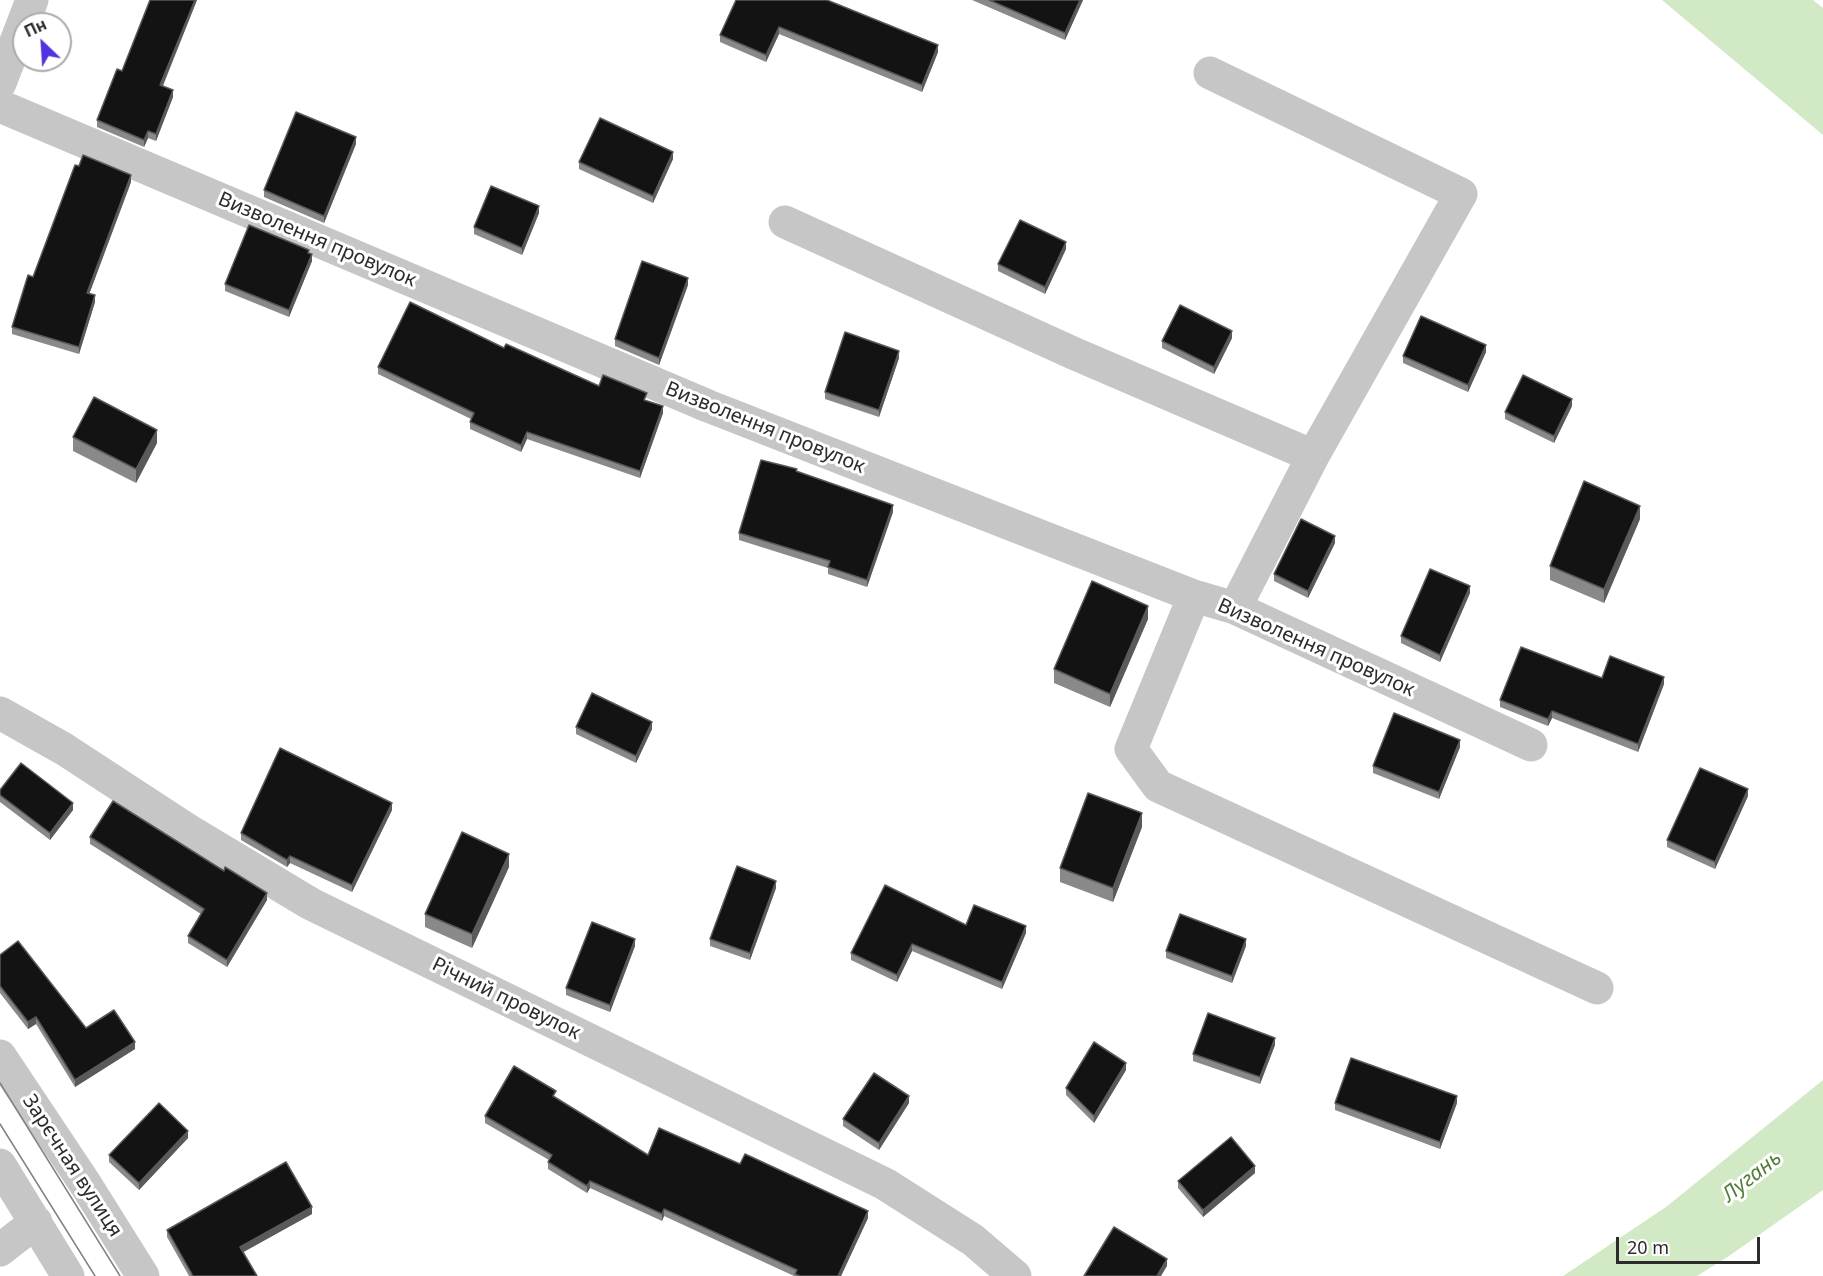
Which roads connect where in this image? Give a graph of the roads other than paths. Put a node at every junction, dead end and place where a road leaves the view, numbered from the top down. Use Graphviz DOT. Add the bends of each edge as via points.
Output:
graph roads {
  1 [pos="32,0"];
  2 [pos="1210,73"];
  3 [pos="0,83"];
  4 [pos="0,106"];
  5 [pos="785,222"];
  6 [pos="1313,456"];
  7 [pos="1194,596"];
  8 [pos="1235,608"];
  9 [pos="0,712"];
  10 [pos="1531,745"];
  11 [pos="1597,988"];
  12 [pos="0,1056"];
  13 [pos="0,1165"];
  14 [pos="36,1222"];
  15 [pos="0,1250"];
  16 [pos="68,1276"];
  17 [pos="143,1276"];
  18 [pos="1015,1276"];
  1 -- 3 [label="street"];
  2 -- 6 [label="street" via="1461,194"];
  4 -- 7 [label="street, Визволення провулок" via="708,406"];
  5 -- 6 [label="street" via="1073,353"];
  6 -- 8 [label="street"];
  7 -- 8 [label="street, Визволення провулок"];
  7 -- 11 [label="street" via="1131,749 1158,786"];
  8 -- 10 [label="street, Визволення провулок"];
  9 -- 18 [label="street, Річний провулок" via="311,904 885,1184 973,1240"];
  12 -- 17 [label="street, Зарєчная вулиця"];
  13 -- 14 [label="street"];
  14 -- 15 [label="street"];
  14 -- 16 [label="street"];
}
